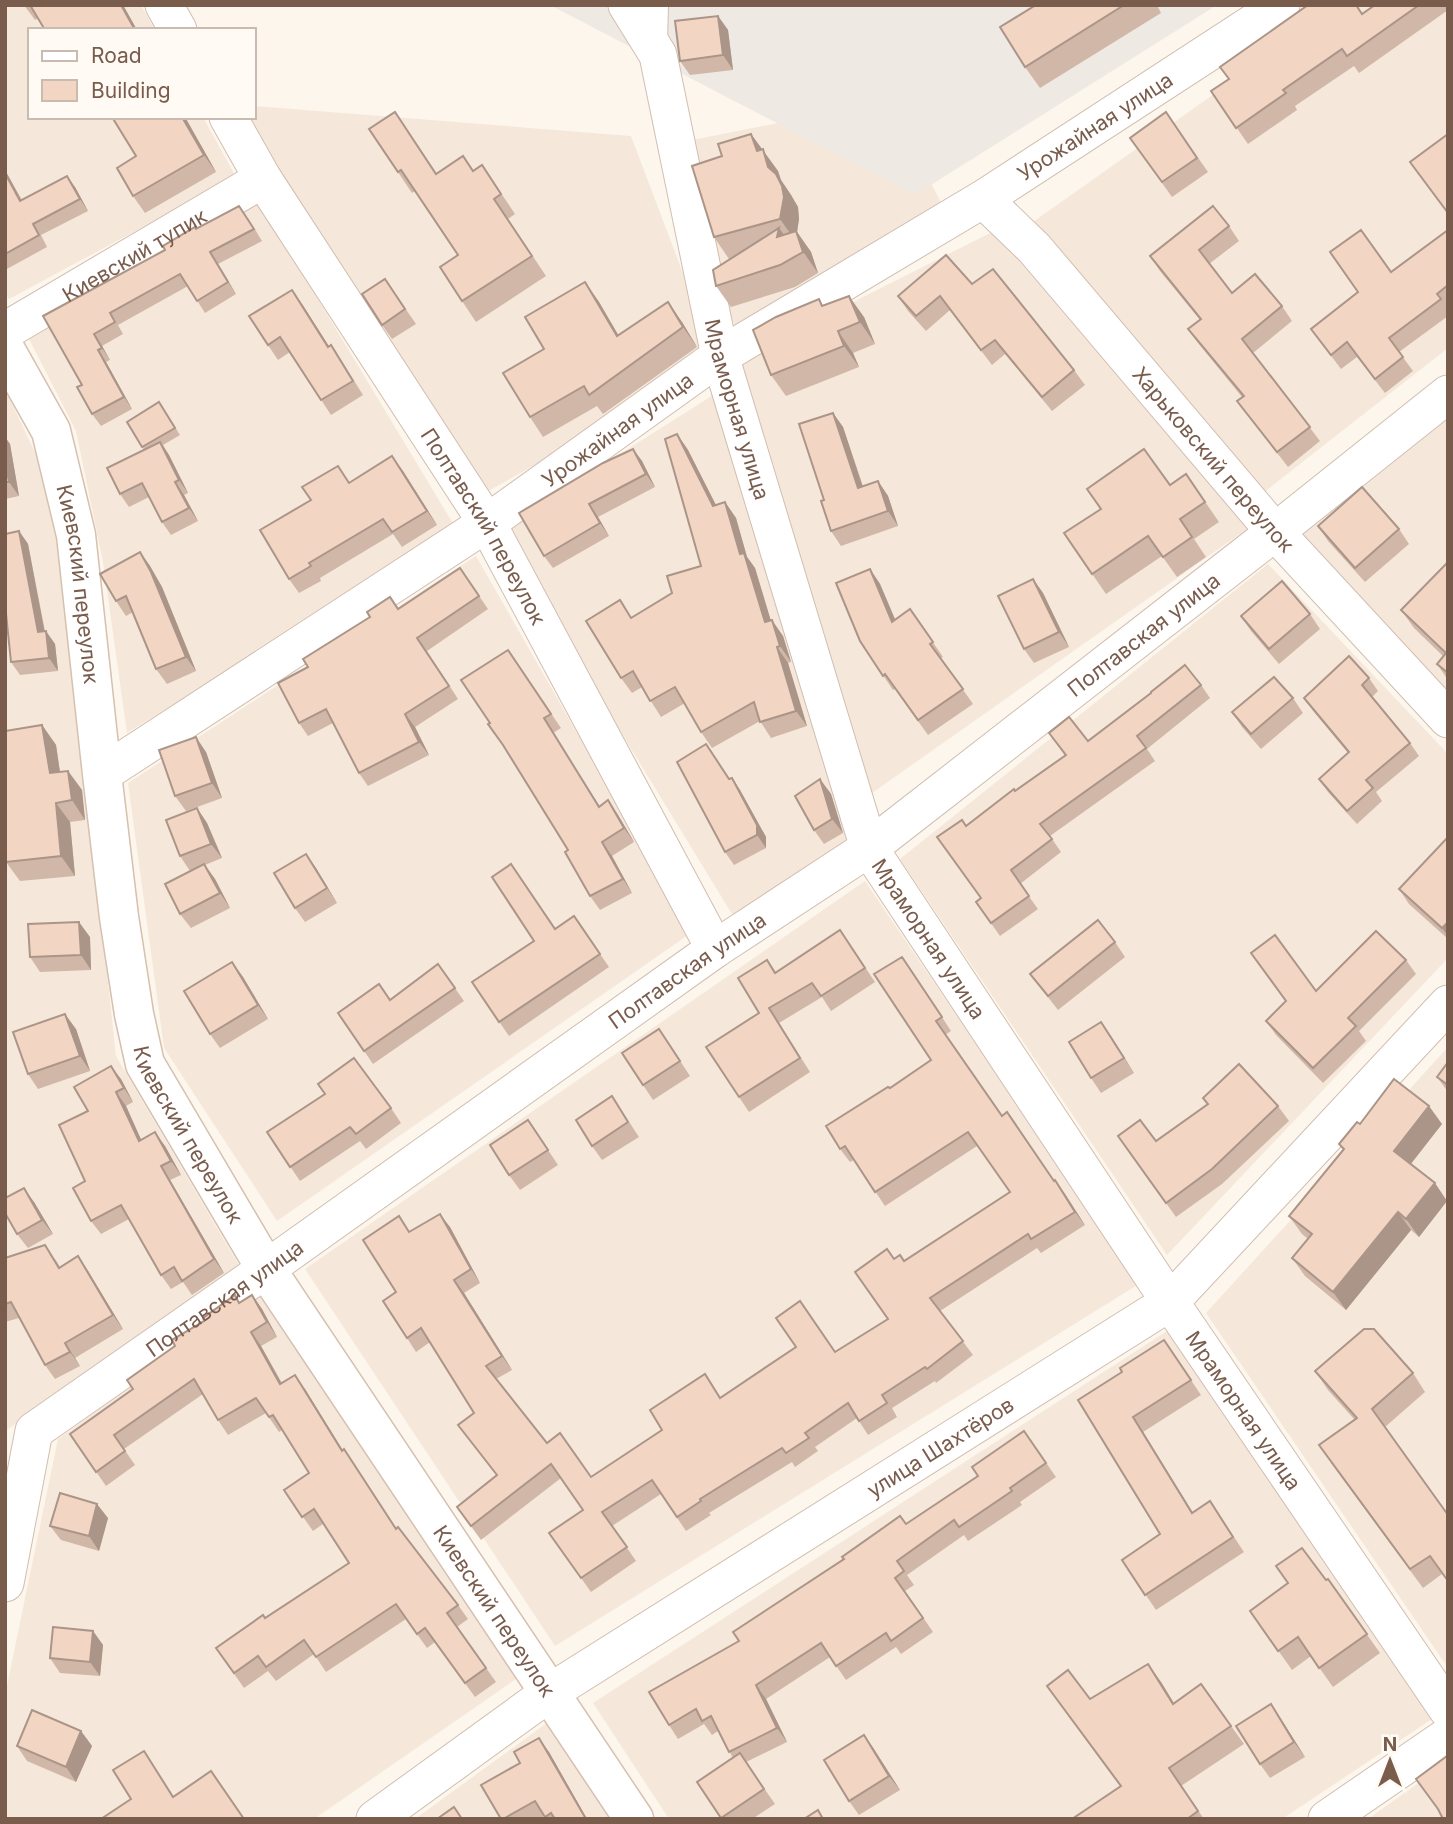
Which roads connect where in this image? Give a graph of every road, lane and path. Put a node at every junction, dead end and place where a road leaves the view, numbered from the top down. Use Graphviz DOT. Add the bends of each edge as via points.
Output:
graph roads {
  1 [pos="164,5"];
  2 [pos="627,5"];
  3 [pos="659,5"];
  4 [pos="1281,5"];
  5 [pos="177,28"];
  6 [pos="658,55"];
  7 [pos="229,119"];
  8 [pos="263,179"];
  9 [pos="983,199"];
  10 [pos="5,331"];
  11 [pos="5,349"];
  12 [pos="720,356"];
  13 [pos="1448,394"];
  14 [pos="487,523"];
  15 [pos="1275,532"];
  16 [pos="1448,719"];
  17 [pos="102,774"];
  18 [pos="869,848"];
  19 [pos="715,949"];
  20 [pos="1448,1004"];
  21 [pos="266,1269"];
  22 [pos="1170,1302"];
  23 [pos="5,1583"];
  24 [pos="549,1693"];
  25 [pos="1448,1710"];
  26 [pos="1448,1736"];
  27 [pos="375,1819"];
  28 [pos="634,1819"];
  29 [pos="1326,1819"];
  1 -- 5 [label="street"];
  2 -- 6 [label="street"];
  3 -- 6 [label="lane"];
  4 -- 9 [label="street, Урожайная улица"];
  6 -- 12 [label="street, Мраморная улица"];
  7 -- 8 [label="street, Полтавский переулок"];
  8 -- 10 [label="street, Киевский тупик"];
  8 -- 14 [label="street, Полтавский переулок"];
  9 -- 12 [label="street, Урожайная улица"];
  9 -- 15 [label="street, Харьковский переулок" via="1034,248"];
  11 -- 17 [label="street, Киевский переулок" via="51,431 76,535"];
  12 -- 14 [label="street, Урожайная улица"];
  12 -- 18 [label="street, Мраморная улица"];
  13 -- 15 [label="street, Полтавская улица"];
  14 -- 17 [label="street, Урожайная улица"];
  14 -- 19 [label="street, Полтавский переулок"];
  15 -- 16 [label="street, Харьковский переулок"];
  15 -- 18 [label="street, Полтавская улица"];
  17 -- 21 [label="street, Киевский переулок" via="119,917 145,1064"];
  18 -- 19 [label="street, Полтавская улица"];
  18 -- 22 [label="street, Мраморная улица"];
  19 -- 21 [label="street, Полтавская улица"];
  20 -- 22 [label="street, улица Шахтёров"];
  21 -- 23 [label="street, Полтавская улица" via="33,1431"];
  21 -- 24 [label="street, Киевский переулок"];
  22 -- 24 [label="street, улица Шахтёров"];
  22 -- 25 [label="street, Мраморная улица"];
  24 -- 27 [label="street, улица Шахтёров"];
  24 -- 28 [label="street, Киевский переулок"];
  26 -- 29 [label="street"];
}
